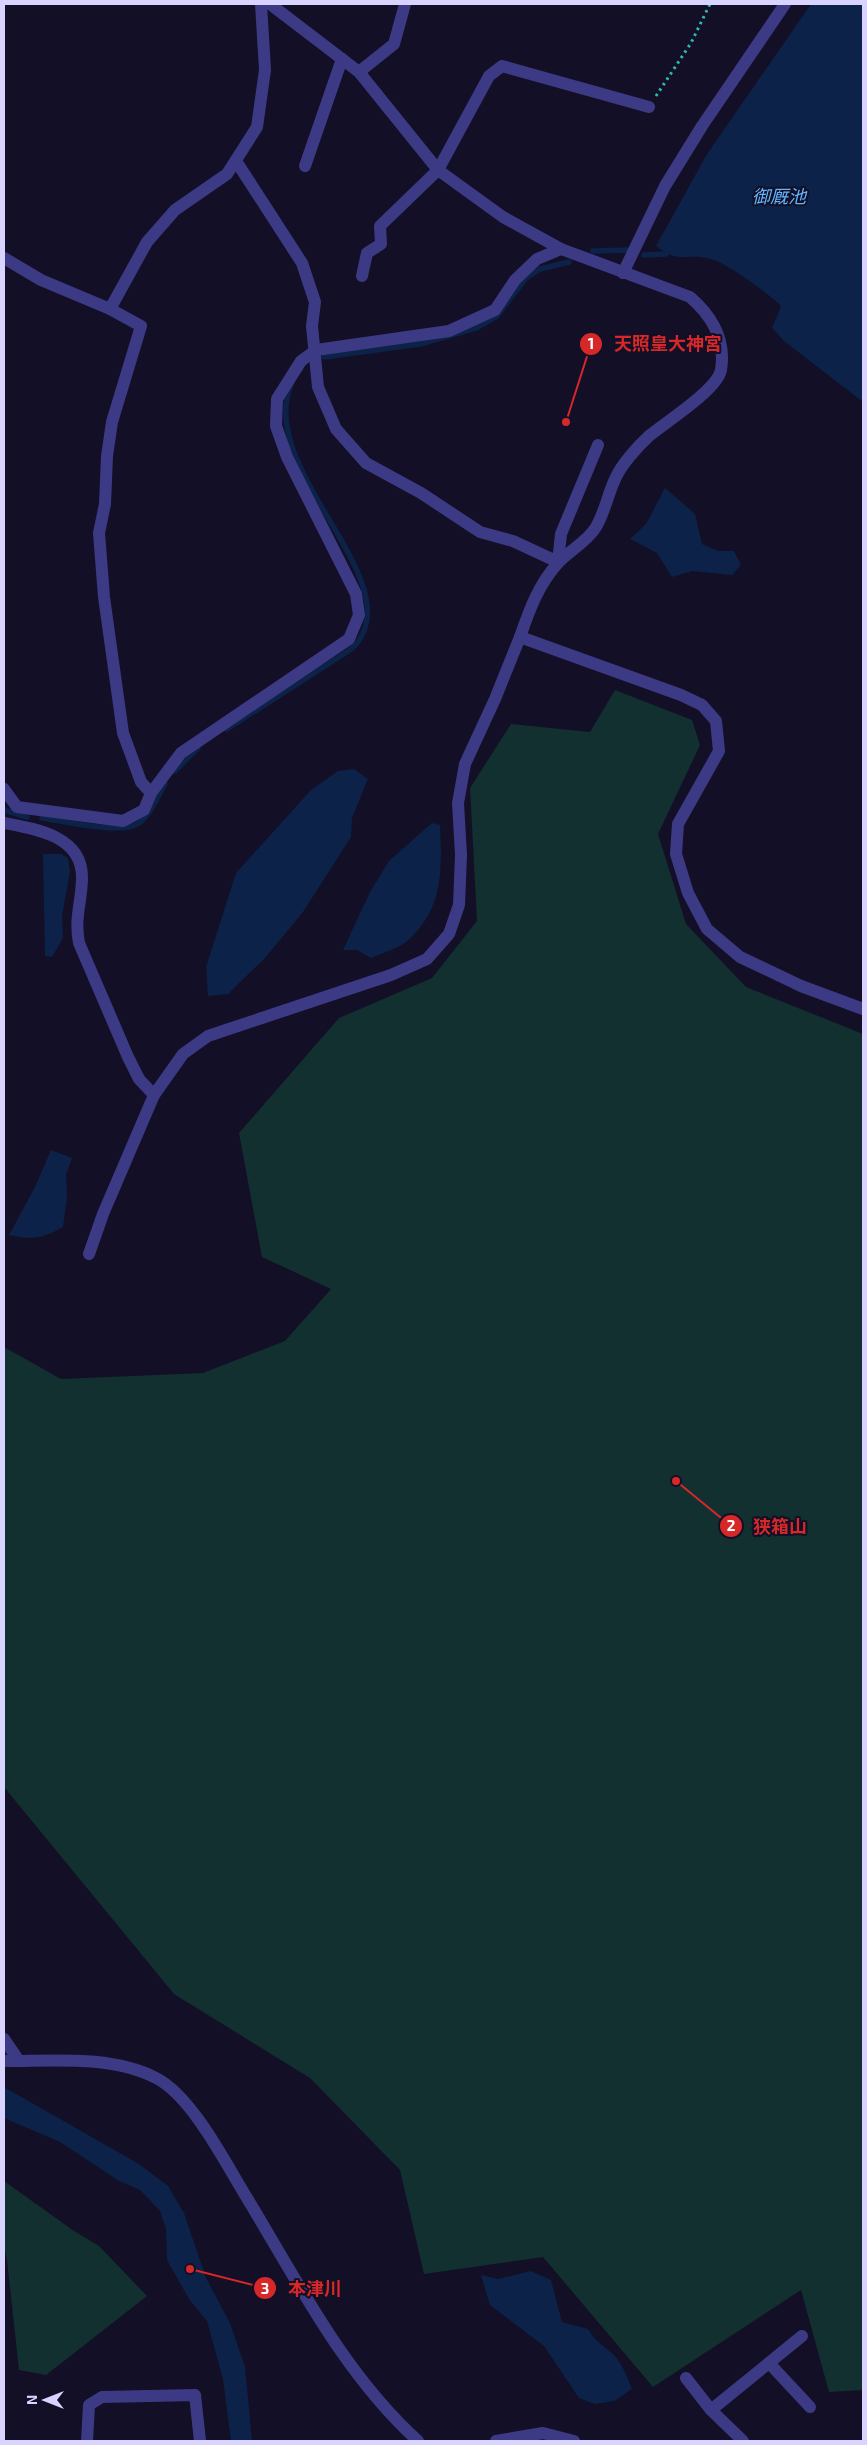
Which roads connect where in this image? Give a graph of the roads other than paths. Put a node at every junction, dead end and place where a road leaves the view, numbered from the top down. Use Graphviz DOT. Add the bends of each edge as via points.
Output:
graph roads {
  1 [pos="261,4"];
  2 [pos="270,4"];
  3 [pos="405,4"];
  4 [pos="785,4"];
  5 [pos="342,59"];
  6 [pos="359,72"];
  7 [pos="649,107"];
  8 [pos="236,161"];
  9 [pos="305,166"];
  10 [pos="438,170"];
  11 [pos="561,250"];
  12 [pos="4,258"];
  13 [pos="624,273"];
  14 [pos="362,276"];
  15 [pos="110,309"];
  16 [pos="316,350"];
  17 [pos="598,445"];
  18 [pos="558,562"];
  19 [pos="520,638"];
  20 [pos="4,790"];
  21 [pos="152,794"];
  22 [pos="4,823"];
  23 [pos="863,1009"];
  24 [pos="154,1095"];
  25 [pos="89,1254"];
  26 [pos="4,2039"];
  27 [pos="11,2061"];
  28 [pos="802,2336"];
  29 [pos="769,2363"];
  30 [pos="686,2378"];
  31 [pos="810,2407"];
  32 [pos="711,2410"];
  33 [pos="87,2441"];
  34 [pos="200,2441"];
  35 [pos="418,2441"];
  36 [pos="496,2441"];
  37 [pos="574,2441"];
  38 [pos="743,2441"];
  1 -- 8 [label="street" via="265,70 256,126"];
  2 -- 5 [label="street"];
  3 -- 6 [label="street" via="394,44"];
  4 -- 13 [label="street" via="665,186"];
  5 -- 6 [label="street"];
  5 -- 9 [label="street"];
  6 -- 10 [label="street"];
  7 -- 10 [label="street" via="502,66 489,76"];
  8 -- 15 [label="street" via="228,174 175,210 147,242"];
  8 -- 16 [label="street" via="302,263 316,302 312,326"];
  10 -- 11 [label="street" via="503,217"];
  10 -- 14 [label="street" via="380,226 381,244 367,253"];
  11 -- 13 [label="street"];
  11 -- 16 [label="street" via="537,259 495,310 449,331"];
  12 -- 15 [label="street" via="41,280"];
  13 -- 18 [label="street" via="690,297 704,310 717,328 721,372 706,393 645,440 616,475 596,528"];
  15 -- 21 [label="street" via="141,326 112,422 105,504 99,533 100,560 123,733 141,782"];
  16 -- 18 [label="street" via="318,387 336,429 366,463 421,493 480,532 513,541"];
  16 -- 21 [label="street" via="301,360 280,393 276,426 287,457 356,594 359,615 349,639 181,753"];
  17 -- 18 [label="street" via="561,534"];
  18 -- 19 [label="street" via="545,578 530,608"];
  19 -- 23 [label="street" via="702,705 716,722 719,750 678,824 676,854 688,893 707,929 740,957 801,986"];
  19 -- 24 [label="street" via="464,764 458,803 459,905 449,934 426,959 391,975 208,1036 184,1054"];
  20 -- 21 [label="street" via="17,807 123,820 144,810"];
  22 -- 24 [label="street" via="33,828 64,840 78,856 82,876 76,924 79,942 139,1079"];
  24 -- 25 [label="street"];
  26 -- 27 [label="street"];
  27 -- 35 [label="street" via="114,2064 158,2078 176,2093 206,2131 338,2347 366,2387"];
  28 -- 29 [label="street"];
  29 -- 31 [label="street"];
  29 -- 32 [label="street"];
  30 -- 32 [label="street"];
  32 -- 38 [label="street"];
  33 -- 34 [label="street" via="90,2405 102,2397 194,2395"];
  36 -- 37 [label="street" via="543,2433"];
}
